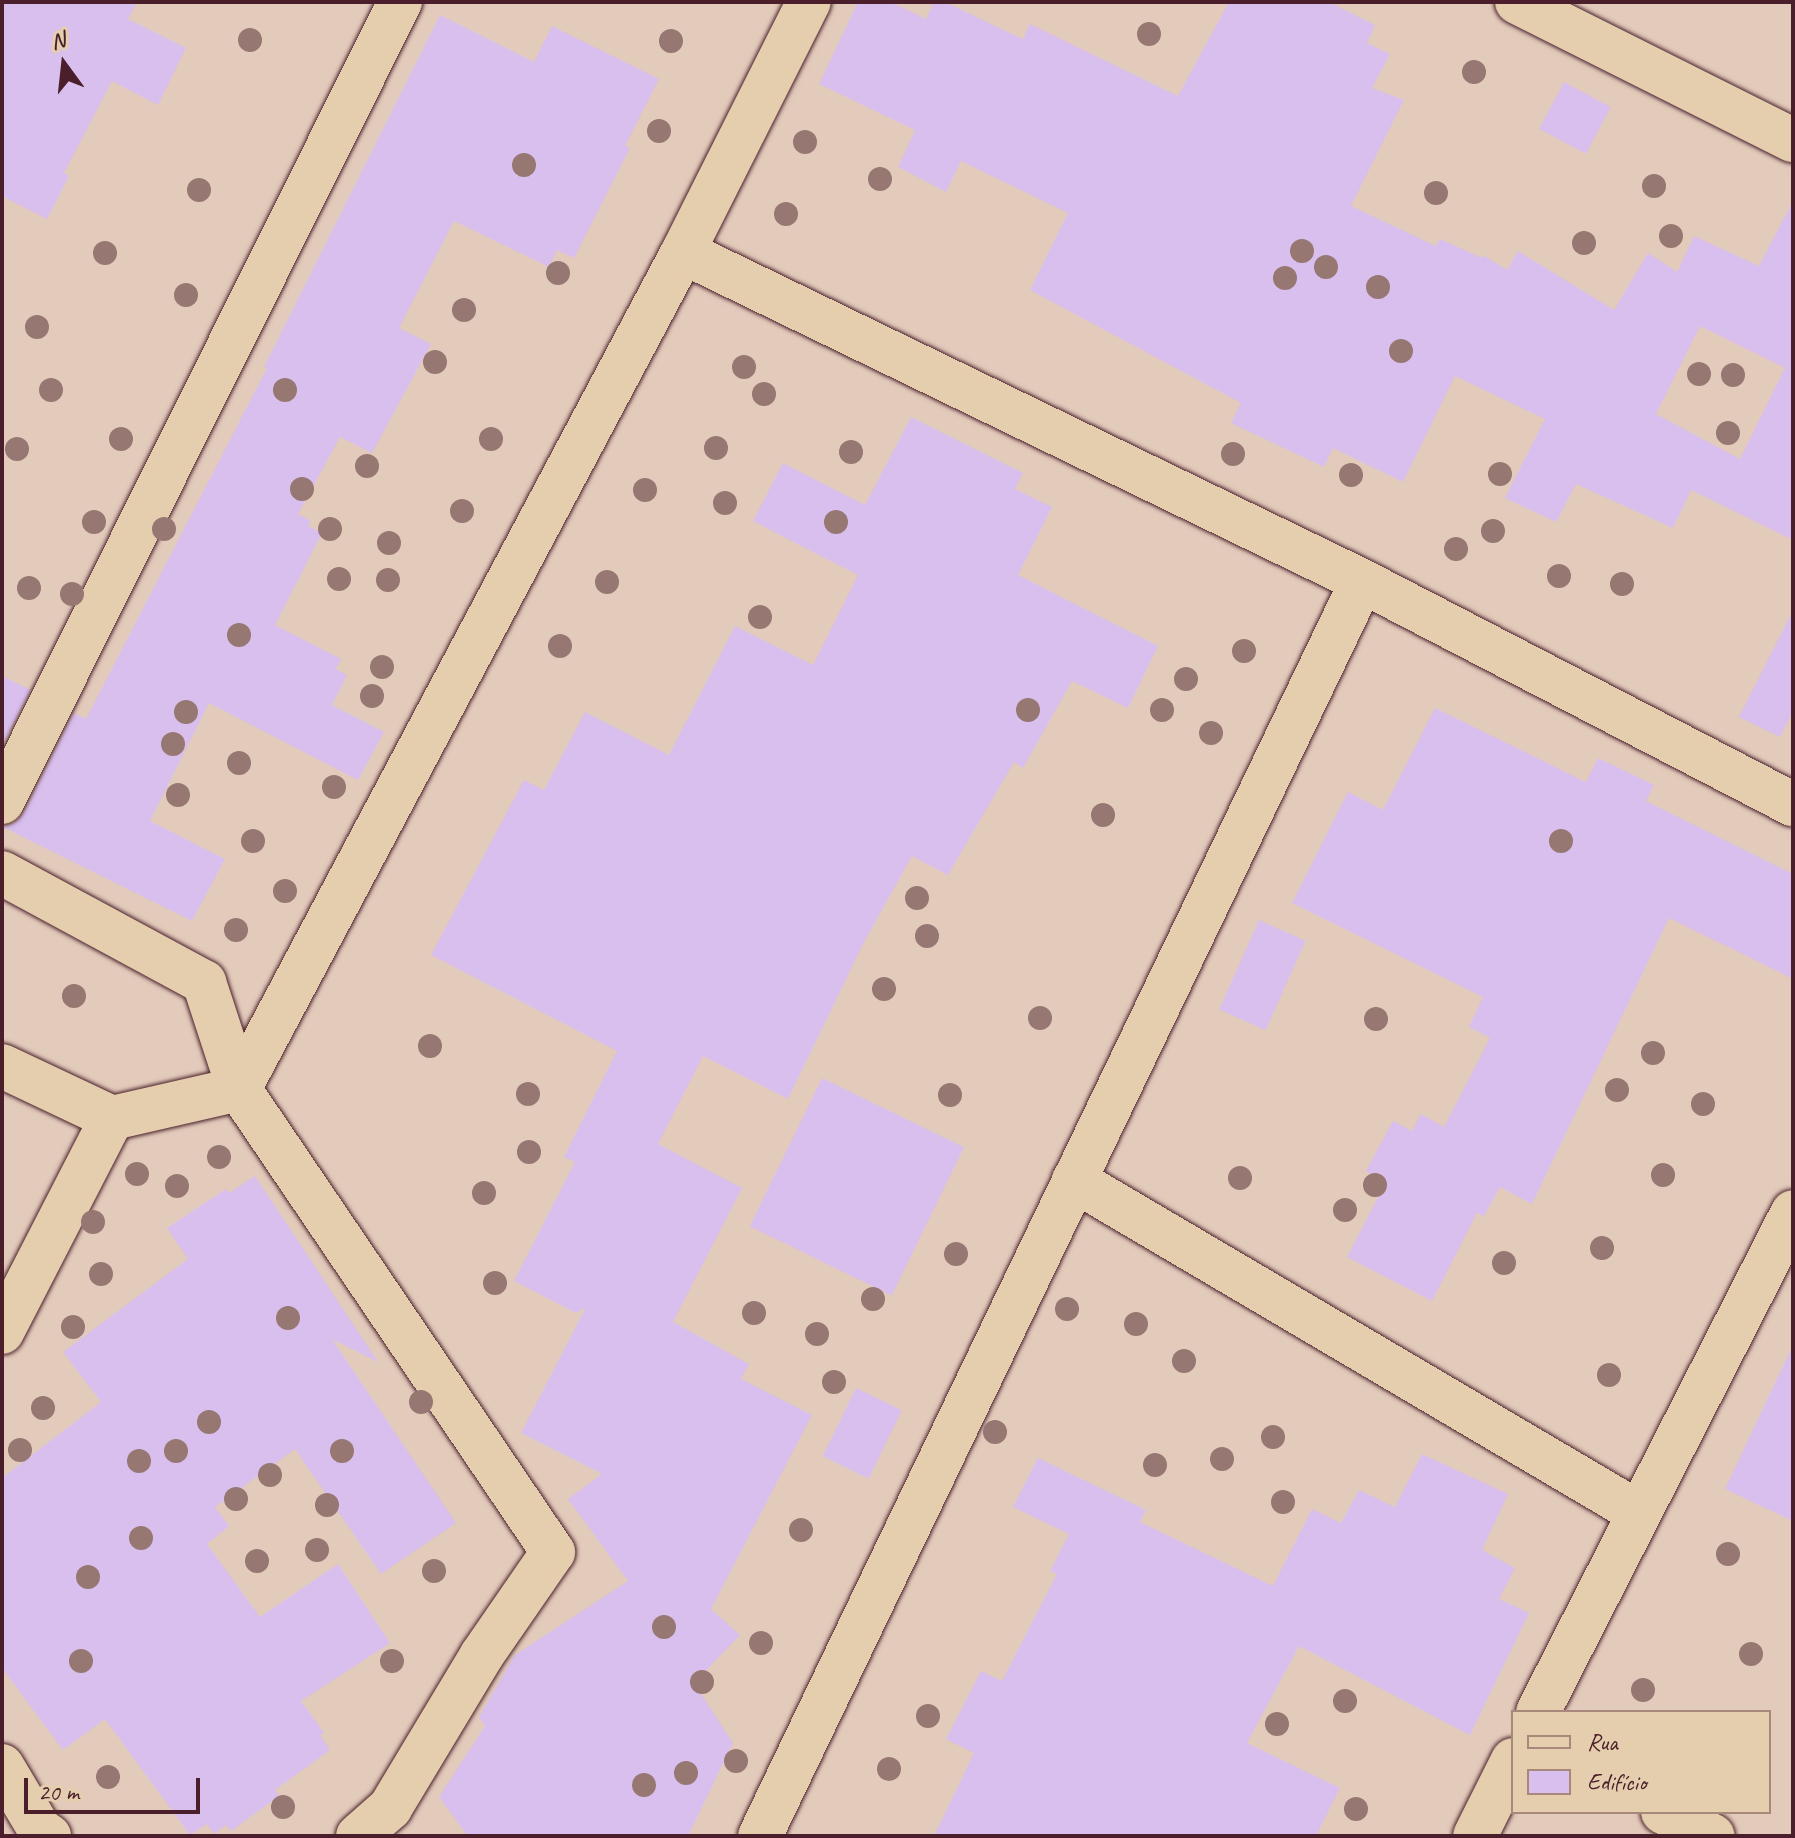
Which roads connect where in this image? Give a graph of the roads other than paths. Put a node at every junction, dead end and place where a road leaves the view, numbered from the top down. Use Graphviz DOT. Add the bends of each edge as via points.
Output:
graph roads {
  1 [pos="400,2"];
  2 [pos="809,2"];
  3 [pos="1517,2"];
  4 [pos="1793,140"];
  5 [pos="683,252"];
  6 [pos="1362,581"];
  7 [pos="2,802"];
  8 [pos="1793,804"];
  9 [pos="2,873"];
  10 [pos="2,1066"];
  11 [pos="239,1089"];
  12 [pos="112,1118"];
  13 [pos="1074,1180"];
  14 [pos="1793,1212"];
  15 [pos="2,1332"];
  16 [pos="1639,1513"];
  17 [pos="1539,1710"];
  18 [pos="1511,1764"];
  19 [pos="2,1766"];
  20 [pos="1667,1814"];
  21 [pos="31,1827"];
  22 [pos="358,1836"];
  23 [pos="760,1836"];
  24 [pos="1475,1836"];
  25 [pos="1713,1836"];
  1 -- 7 [label="street"];
  2 -- 5 [label="street"];
  3 -- 4 [label="street"];
  5 -- 6 [label="street"];
  5 -- 11 [label="street"];
  6 -- 8 [label="street"];
  6 -- 13 [label="street"];
  9 -- 11 [label="street" via="204,982"];
  10 -- 12 [label="street"];
  11 -- 12 [label="street"];
  11 -- 22 [label="street" via="553,1552 482,1655 390,1808"];
  12 -- 15 [label="street"];
  13 -- 16 [label="street"];
  13 -- 23 [label="street"];
  14 -- 16 [label="street"];
  16 -- 17 [label="street"];
  18 -- 24 [label="street"];
  19 -- 21 [label="street"];
  20 -- 25 [label="street"];
}
